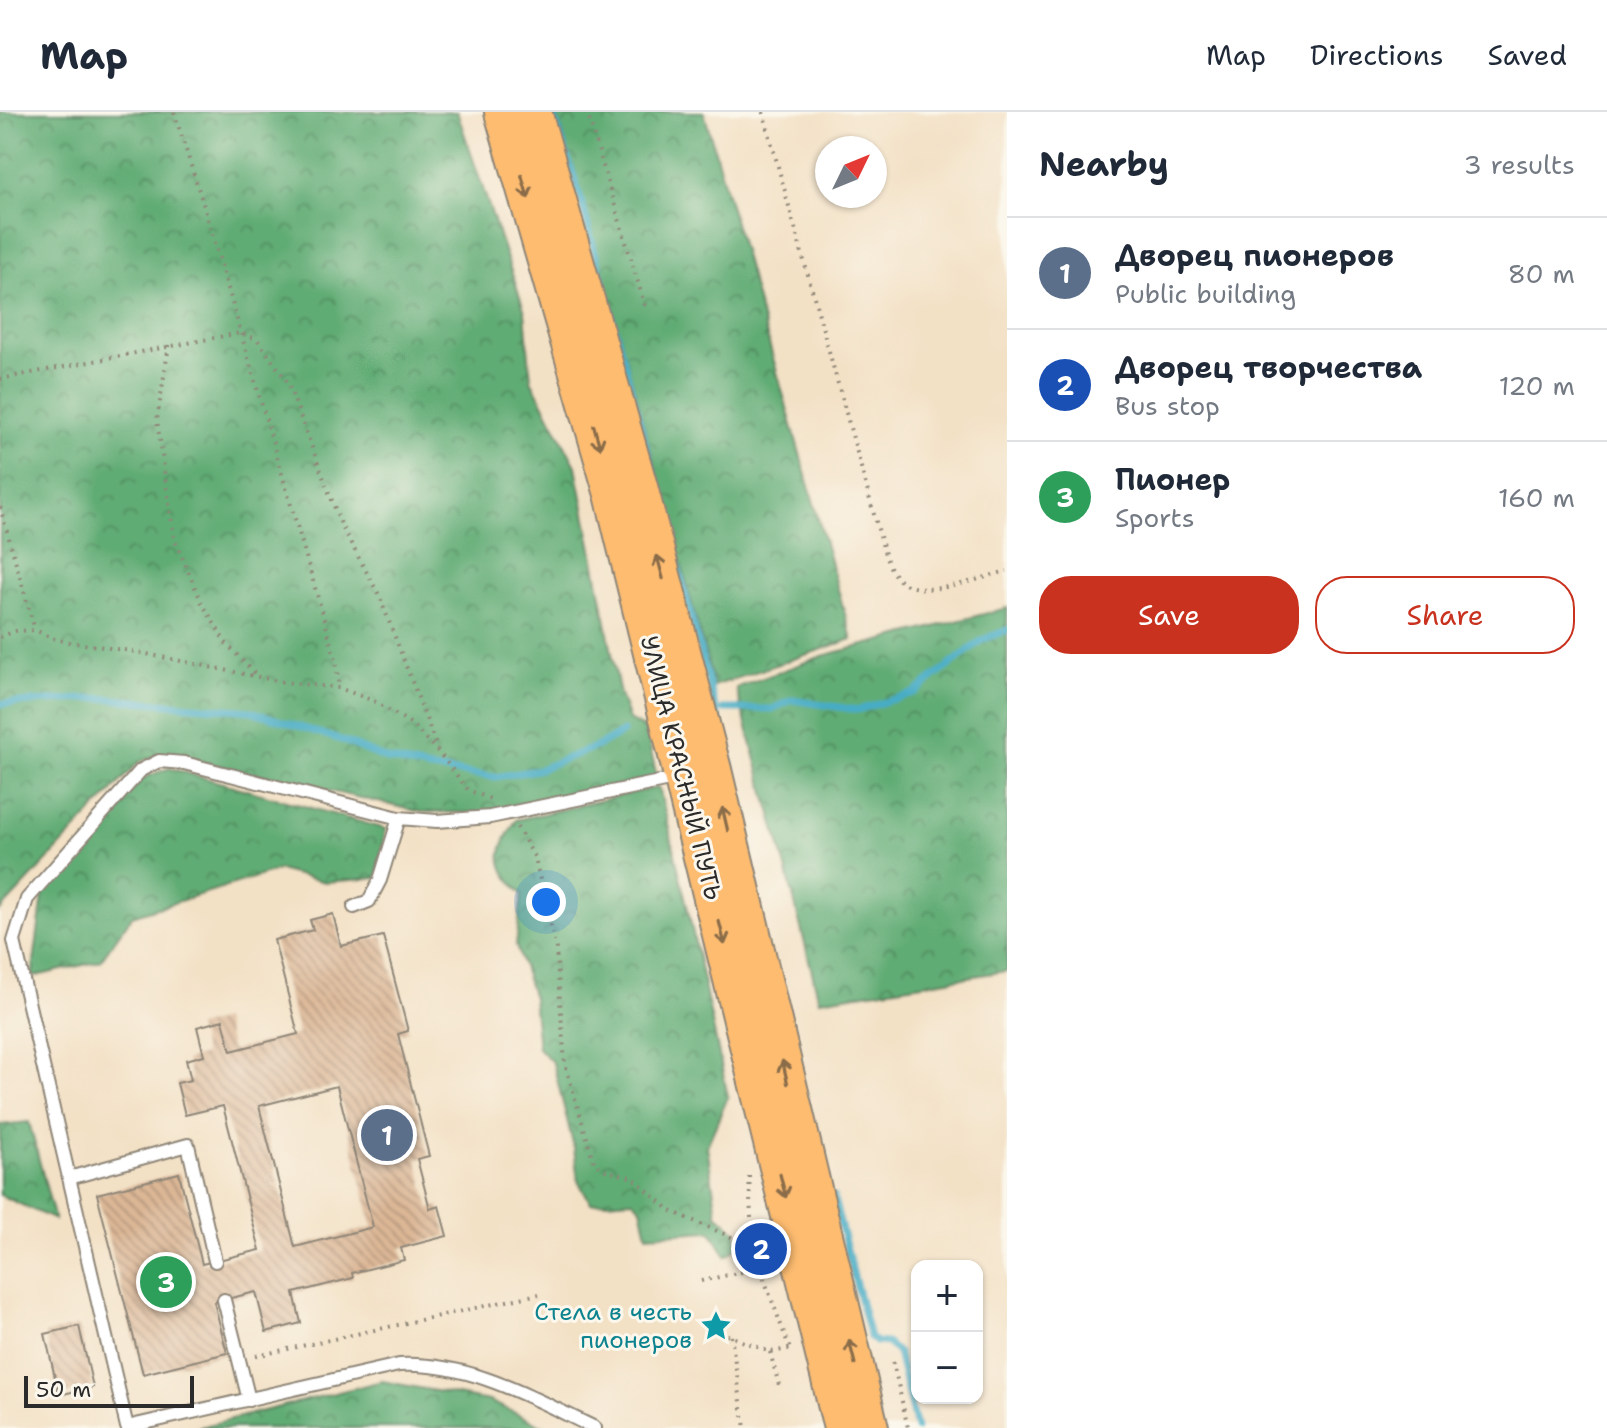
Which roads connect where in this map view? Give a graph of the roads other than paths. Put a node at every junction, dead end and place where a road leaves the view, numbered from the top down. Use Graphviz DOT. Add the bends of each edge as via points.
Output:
graph roads {
  1 [pos="503,112"];
  2 [pos="533,112"];
  3 [pos="698,773"];
  4 [pos="399,818"];
  5 [pos="354,907"];
  6 [pos="69,1178"];
  7 [pos="215,1261"];
  8 [pos="224,1300"];
  9 [pos="249,1400"];
  10 [pos="595,1428"];
  11 [pos="842,1428"];
  12 [pos="870,1428"];
  1 -- 3 [label="main road, УЛИЦА КРАСНЫЙ ПУТЬ, one-way"];
  3 -- 2 [label="main road, УЛИЦА КРАСНЫЙ ПУТЬ, one-way" via="639,487"];
  3 -- 4 [label="lane" via="508,813 437,821"];
  3 -- 11 [label="main road, УЛИЦА КРАСНЫЙ ПУТЬ, one-way"];
  12 -- 3 [label="main road, УЛИЦА КРАСНЫЙ ПУТЬ, one-way"];
  4 -- 5 [label="lane" via="380,880 369,901"];
  4 -- 6 [label="lane" via="184,763 159,761 141,770 27,899 14,941"];
  6 -- 7 [label="lane" via="188,1145"];
  6 -- 9 [label="lane" via="127,1427"];
  8 -- 9 [label="lane"];
  9 -- 10 [label="lane" via="399,1365 427,1364 492,1380"];
}
